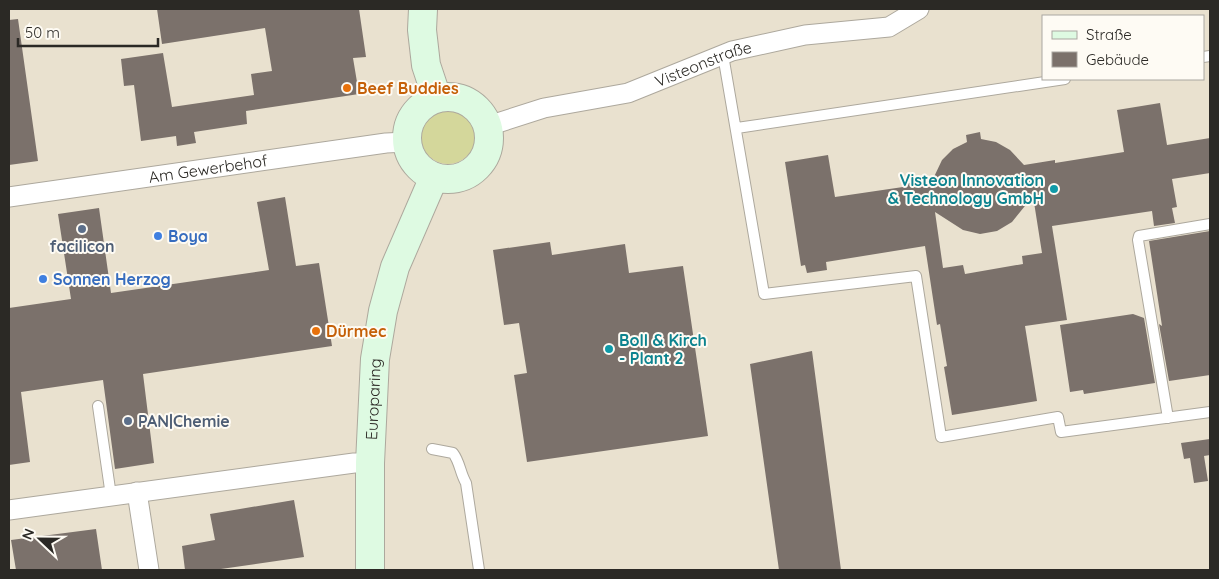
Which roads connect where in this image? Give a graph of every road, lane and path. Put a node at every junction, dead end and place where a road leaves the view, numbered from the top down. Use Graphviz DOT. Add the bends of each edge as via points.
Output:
graph roads {
  1 [pos="423,9"];
  2 [pos="919,9"];
  3 [pos="723,55"];
  4 [pos="1058,80"];
  5 [pos="437,98"];
  6 [pos="488,126"];
  7 [pos="737,128"];
  8 [pos="407,142"];
  9 [pos="434,177"];
  10 [pos="9,197"];
  11 [pos="1210,224"];
  12 [pos="98,406"];
  13 [pos="1210,412"];
  14 [pos="1168,418"];
  15 [pos="432,449"];
  16 [pos="370,463"];
  17 [pos="137,492"];
  18 [pos="111,496"];
  19 [pos="9,510"];
  20 [pos="149,570"];
  21 [pos="370,570"];
  22 [pos="479,570"];
  1 -- 5 [label="street" via="426,65"];
  2 -- 3 [label="street, Visteonstraße" via="889,27 805,35"];
  3 -- 6 [label="street, Visteonstraße" via="628,93 544,108"];
  3 -- 7 [label="lane"];
  4 -- 7 [label="lane"];
  5 -- 6 [label="street" via="453,96 468,102 480,112"];
  5 -- 8 [label="street" via="414,114"];
  6 -- 9 [label="street" via="489,144 476,167 452,179"];
  7 -- 14 [label="lane" via="764,294 916,276 941,437 1058,417 1061,432"];
  8 -- 9 [label="street" via="416,164"];
  8 -- 10 [label="street, Am Gewerbehof"];
  9 -- 16 [label="street, Europaring" via="396,267 382,311 375,359"];
  11 -- 14 [label="lane" via="1139,236 1138,240"];
  12 -- 18 [label="lane"];
  13 -- 14 [label="lane"];
  15 -- 22 [label="lane" via="453,453 458,460 466,483"];
  16 -- 17 [label="street"];
  16 -- 21 [label="street, Europaring"];
  17 -- 18 [label="street"];
  17 -- 20 [label="street"];
  18 -- 19 [label="street"];
}
